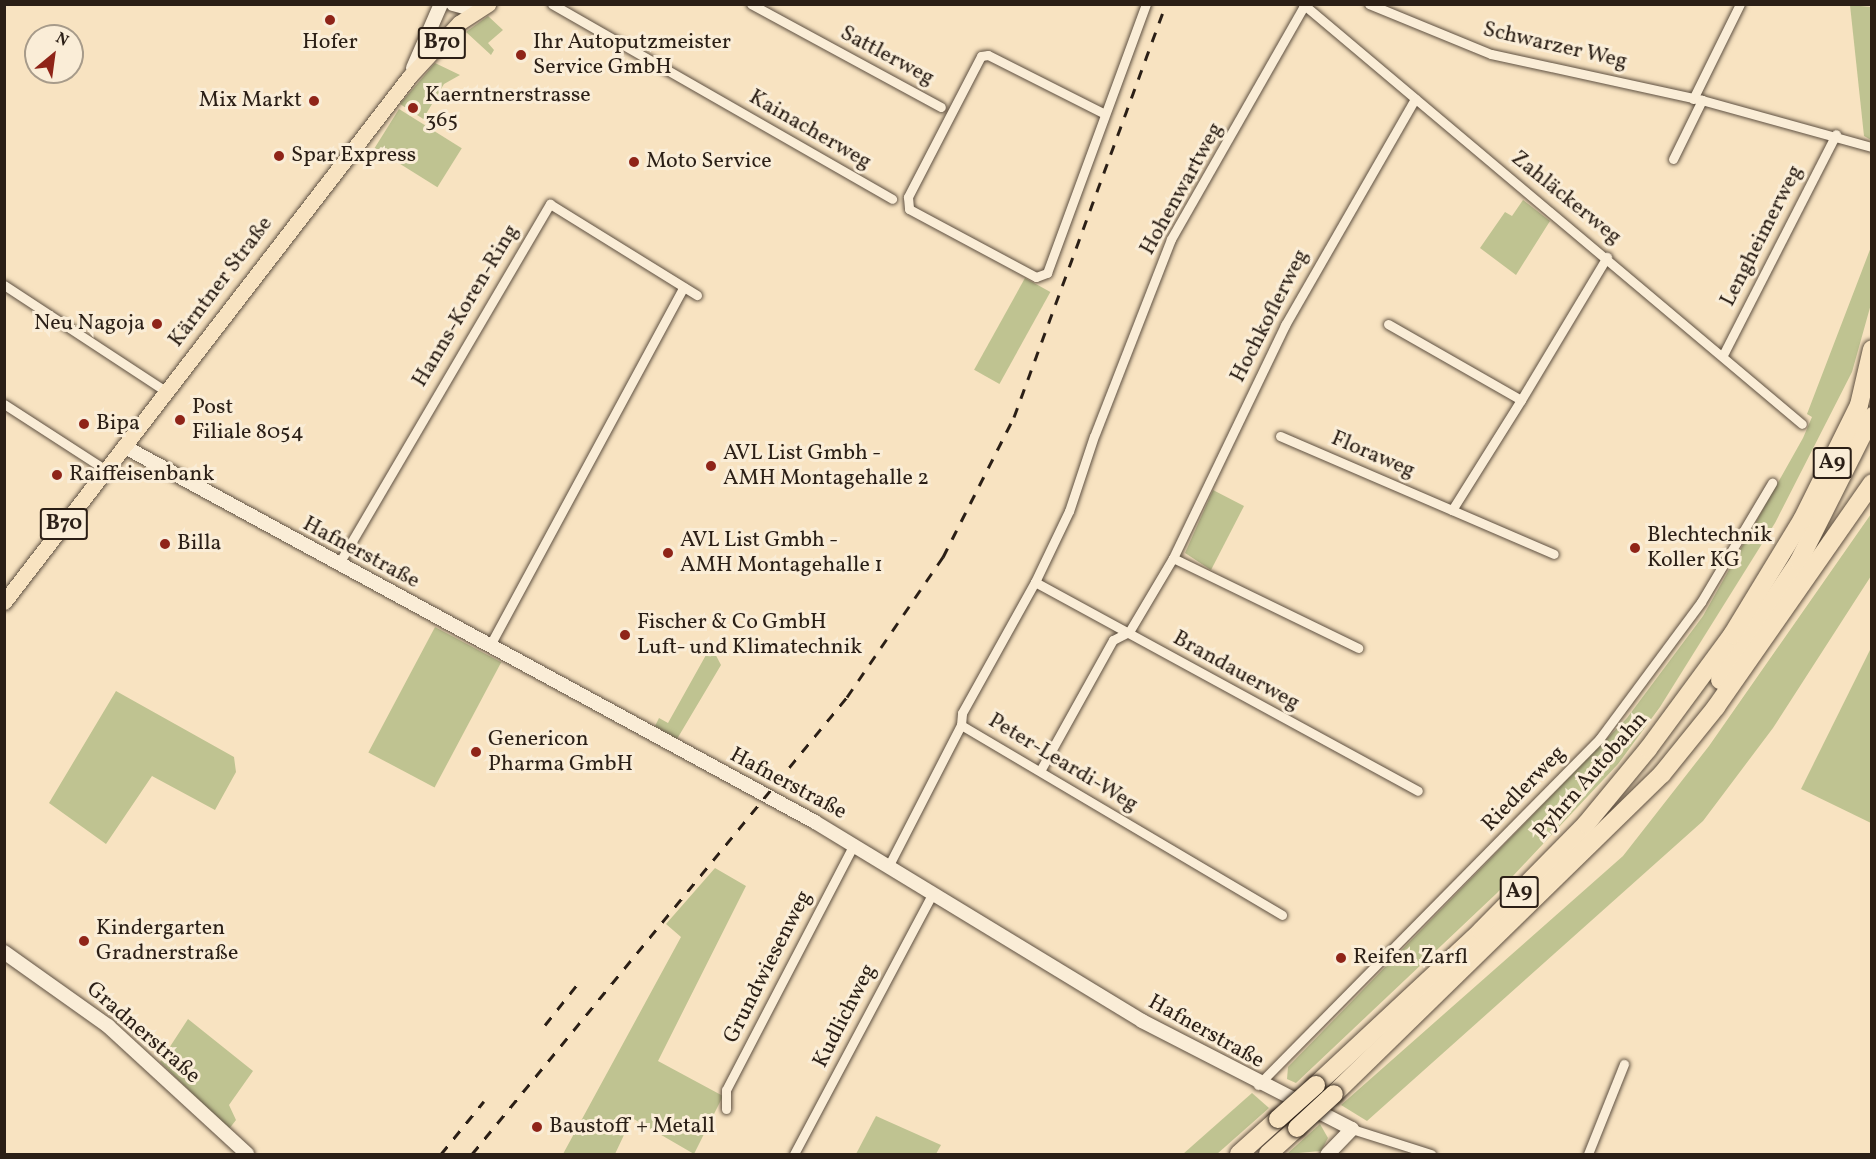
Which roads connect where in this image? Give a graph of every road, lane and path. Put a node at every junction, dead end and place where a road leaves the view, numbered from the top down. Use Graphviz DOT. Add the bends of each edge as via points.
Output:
graph roads {
  1 [pos="441,4"];
  2 [pos="453,4"];
  3 [pos="552,4"];
  4 [pos="751,4"];
  5 [pos="1146,4"];
  6 [pos="1369,4"];
  7 [pos="1740,4"];
  8 [pos="1305,6"];
  9 [pos="482,7"];
  10 [pos="409,77"];
  11 [pos="1415,99"];
  12 [pos="1698,100"];
  13 [pos="941,107"];
  14 [pos="1105,114"];
  15 [pos="1836,134"];
  16 [pos="1872,147"];
  17 [pos="1673,159"];
  18 [pos="892,199"];
  19 [pos="1607,257"];
  20 [pos="4,285"];
  21 [pos="684,287"];
  22 [pos="697,295"];
  23 [pos="1388,324"];
  24 [pos="1872,349"];
  25 [pos="1723,355"];
  26 [pos="1872,381"];
  27 [pos="167,392"];
  28 [pos="1521,400"];
  29 [pos="4,404"];
  30 [pos="1865,411"];
  31 [pos="1802,424"];
  32 [pos="1280,436"];
  33 [pos="125,447"];
  34 [pos="106,471"];
  35 [pos="1772,483"];
  36 [pos="1872,483"];
  37 [pos="1452,510"];
  38 [pos="1554,554"];
  39 [pos="1173,558"];
  40 [pos="338,565"];
  41 [pos="1035,582"];
  42 [pos="4,602"];
  43 [pos="1129,632"];
  44 [pos="489,647"];
  45 [pos="1358,648"];
  46 [pos="961,725"];
  47 [pos="1040,771"];
  48 [pos="1419,791"];
  49 [pos="1614,823"];
  50 [pos="854,844"];
  51 [pos="889,865"];
  52 [pos="932,895"];
  53 [pos="1282,915"];
  54 [pos="4,952"];
  55 [pos="1624,1064"];
  56 [pos="1258,1084"];
  57 [pos="726,1109"];
  58 [pos="1352,1129"];
  59 [pos="247,1155"];
  60 [pos="794,1155"];
  61 [pos="1239,1155"];
  62 [pos="1268,1155"];
  63 [pos="1328,1155"];
  64 [pos="1431,1155"];
  65 [pos="1588,1155"];
  1 -- 10 [label="street"];
  2 -- 9 [label="street"];
  3 -- 18 [label="street, Kainacherweg"];
  4 -- 13 [label="street, Sattlerweg"];
  5 -- 14 [label="street"];
  6 -- 12 [label="street, Schwarzer Weg" via="1491,54"];
  7 -- 12 [label="street"];
  8 -- 11 [label="street, Zahläckerweg"];
  8 -- 41 [label="street, Hohenwartweg" via="1171,239 1095,435 1070,511"];
  9 -- 10 [label="main road, Kärntner Straße / B70"];
  10 -- 27 [label="main road, Kärntner Straße / B70"];
  11 -- 19 [label="street, Zahläckerweg"];
  11 -- 39 [label="street, Hochkoflerweg" via="1285,325"];
  12 -- 15 [label="street, Schwarzer Weg"];
  12 -- 17 [label="street"];
  14 -- 14 [label="street" via="988,55 981,56 908,197 909,209 1035,278 1047,273"];
  15 -- 16 [label="street, Schwarzer Weg"];
  15 -- 25 [label="street, Lengheimerweg"];
  19 -- 25 [label="street, Zahläckerweg"];
  19 -- 28 [label="street"];
  20 -- 27 [label="street"];
  21 -- 22 [label="street, Hanns-Koren-Ring"];
  21 -- 40 [label="street, Hanns-Koren-Ring" via="550,204"];
  21 -- 44 [label="street"];
  23 -- 28 [label="street"];
  24 -- 30 [label="highway, Pyhrn Autobahn / A9"];
  25 -- 31 [label="street, Zahläckerweg"];
  26 -- 30 [label="highway"];
  27 -- 33 [label="main road, Kärntner Straße / B70"];
  28 -- 37 [label="street"];
  29 -- 34 [label="street"];
  30 -- 49 [label="highway" via="1799,561 1707,700"];
  30 -- 61 [label="highway, Pyhrn Autobahn / A9, bridge" via="1781,557 1648,749 1586,824 1497,914"];
  32 -- 37 [label="street, Floraweg"];
  33 -- 34 [label="main road, Kärntner Straße / B70"];
  33 -- 40 [label="street, Hafnerstraße"];
  34 -- 42 [label="main road, Kärntner Straße / B70"];
  35 -- 56 [label="street, Riedlerweg" via="1701,602 1600,738"];
  36 -- 49 [label="highway, Pyhrn Autobahn / A9" via="1716,707"];
  37 -- 38 [label="street, Floraweg"];
  39 -- 43 [label="street, Hochkoflerweg"];
  39 -- 45 [label="street"];
  40 -- 44 [label="street, Hafnerstraße"];
  41 -- 43 [label="street, Brandauerweg"];
  41 -- 46 [label="street" via="962,713"];
  43 -- 47 [label="street, Hochkoflerweg" via="1113,640"];
  43 -- 48 [label="street, Brandauerweg"];
  44 -- 50 [label="street, Hafnerstraße"];
  46 -- 47 [label="street, Peter-Leardi-Weg"];
  46 -- 51 [label="street, Peter-Leardi-Weg"];
  47 -- 53 [label="street, Peter-Leardi-Weg"];
  49 -- 62 [label="highway, Pyhrn Autobahn / A9, bridge"];
  50 -- 51 [label="street, Hafnerstraße"];
  50 -- 57 [label="street, Grundwiesenweg" via="726,1090"];
  51 -- 52 [label="street, Hafnerstraße"];
  52 -- 56 [label="street, Hafnerstraße"];
  52 -- 60 [label="street, Kudlichweg"];
  54 -- 59 [label="street, Gradnerstraße" via="108,1026"];
  55 -- 65 [label="street"];
  56 -- 58 [label="street, Hafnerstraße"];
  58 -- 63 [label="street"];
  58 -- 64 [label="street, Hafnerstraße"];
}
